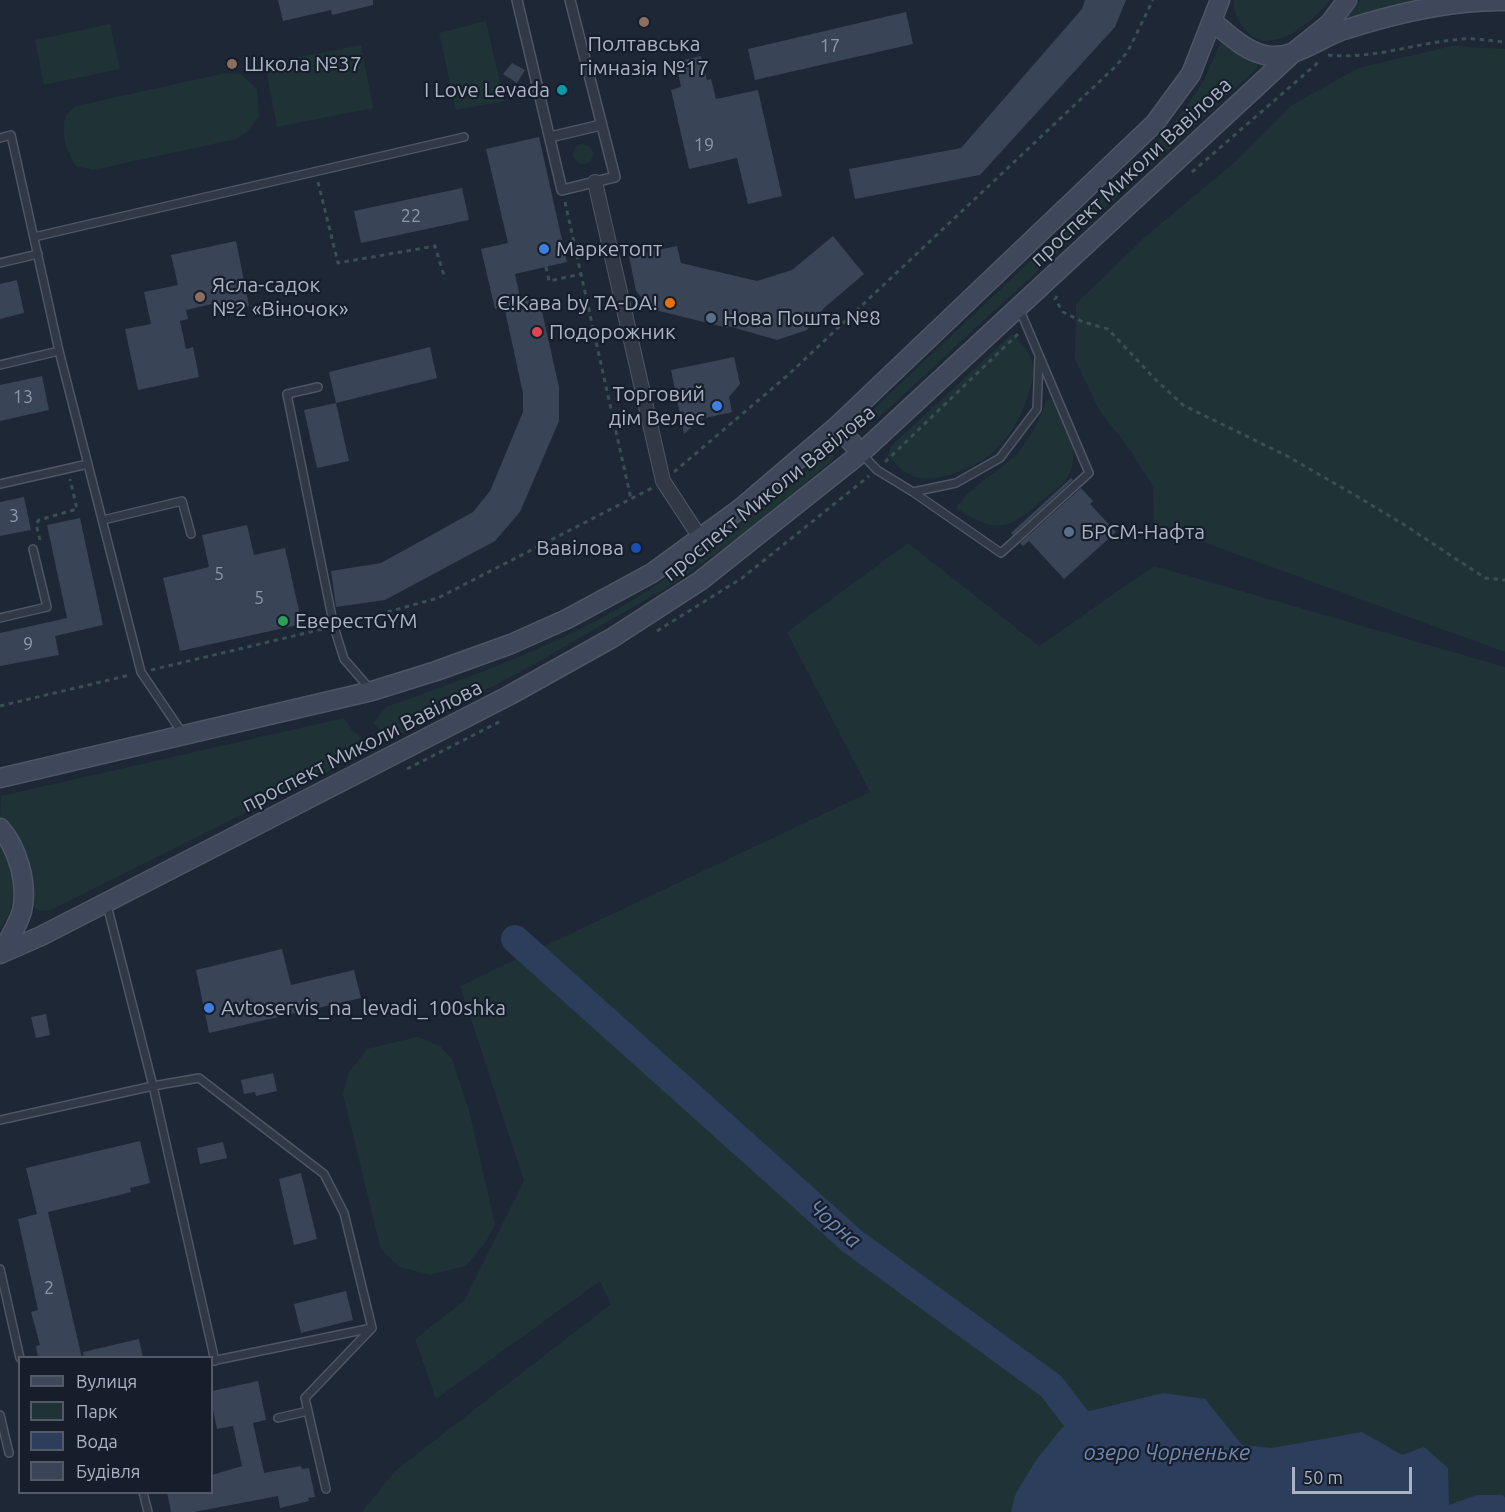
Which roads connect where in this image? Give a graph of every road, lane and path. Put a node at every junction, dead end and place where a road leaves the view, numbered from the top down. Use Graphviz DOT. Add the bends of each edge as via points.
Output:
graph roads {
  1 [pos="517,0"];
  2 [pos="570,0"];
  3 [pos="1153,0"];
  4 [pos="1220,0"];
  5 [pos="1347,0"];
  6 [pos="1503,1"];
  7 [pos="1212,21"];
  8 [pos="1344,30"];
  9 [pos="1505,42"];
  10 [pos="1294,52"];
  11 [pos="1327,55"];
  12 [pos="601,125"];
  13 [pos="464,137"];
  14 [pos="550,137"];
  15 [pos="0,138"];
  16 [pos="315,171"];
  17 [pos="1185,178"];
  18 [pos="596,182"];
  19 [pos="562,190"];
  20 [pos="34,237"];
  21 [pos="38,254"];
  22 [pos="0,263"];
  23 [pos="546,267"];
  24 [pos="581,274"];
  25 [pos="445,279"];
  26 [pos="1063,291"];
  27 [pos="1019,306"];
  28 [pos="58,351"];
  29 [pos="1039,354"];
  30 [pos="0,365"];
  31 [pos="318,387"];
  32 [pos="837,426"];
  33 [pos="861,453"];
  34 [pos="88,464"];
  35 [pos="68,469"];
  36 [pos="663,481"];
  37 [pos="0,484"];
  38 [pos="913,492"];
  39 [pos="631,499"];
  40 [pos="103,520"];
  41 [pos="190,534"];
  42 [pos="700,539"];
  43 [pos="33,549"];
  44 [pos="1505,580"];
  45 [pos="0,618"];
  46 [pos="372,691"];
  47 [pos="185,736"];
  48 [pos="0,778"];
  49 [pos="0,828"];
  50 [pos="106,903"];
  51 [pos="1,953"];
  52 [pos="153,1086"];
  53 [pos="0,1120"];
  54 [pos="0,1269"];
  55 [pos="372,1328"];
  56 [pos="20,1356"];
  57 [pos="212,1356"];
  58 [pos="213,1361"];
  59 [pos="308,1411"];
  60 [pos="0,1415"];
  61 [pos="278,1418"];
  62 [pos="9,1453"];
  63 [pos="326,1489"];
  64 [pos="144,1494"];
  65 [pos="148,1512"];
  1 -- 14 [label="street"];
  2 -- 12 [label="street"];
  3 -- 36 [label="path" via="1128,51 1116,66 788,375"];
  4 -- 7 [label="main road, проспект Миколи Вавілова"];
  5 -- 10 [label="main road" via="1329,24"];
  6 -- 8 [label="main road" via="1397,14"];
  7 -- 10 [label="main road" via="1253,52 1272,56"];
  7 -- 32 [label="main road, проспект Миколи Вавілова" via="1191,74 1155,123"];
  8 -- 10 [label="main road"];
  8 -- 11 [label="path"];
  9 -- 11 [label="path" via="1464,39 1372,53"];
  10 -- 27 [label="main road, проспект Миколи Вавілова"];
  11 -- 17 [label="path"];
  12 -- 14 [label="street"];
  12 -- 18 [label="street" via="615,177"];
  13 -- 16 [label="lane"];
  14 -- 19 [label="street"];
  15 -- 20 [label="lane" via="11,135"];
  16 -- 20 [label="lane"];
  16 -- 25 [label="path" via="338,263 435,246"];
  18 -- 19 [label="street"];
  18 -- 36 [label="street"];
  19 -- 24 [label="path"];
  20 -- 21 [label="lane"];
  21 -- 22 [label="lane"];
  21 -- 28 [label="lane"];
  23 -- 24 [label="path" via="549,281"];
  24 -- 39 [label="path"];
  26 -- 44 [label="path" via="1055,299 1063,312 1108,329 1183,405 1335,483 1485,578"];
  27 -- 29 [label="lane"];
  27 -- 33 [label="main road, проспект Миколи Вавілова"];
  28 -- 30 [label="lane"];
  28 -- 34 [label="lane"];
  29 -- 38 [label="lane" via="1037,409 1000,459 956,483"];
  29 -- 38 [label="lane" via="1089,473 1002,554"];
  31 -- 46 [label="lane" via="287,394 340,650"];
  32 -- 33 [label="main road"];
  32 -- 42 [label="main road, проспект Миколи Вавілова"];
  33 -- 38 [label="lane" via="877,470"];
  33 -- 50 [label="main road, проспект Миколи Вавілова" via="700,581 612,638 510,695"];
  34 -- 35 [label="lane"];
  34 -- 40 [label="lane"];
  35 -- 37 [label="lane"];
  35 -- 43 [label="path" via="76,510 38,521 41,548"];
  36 -- 42 [label="street"];
  40 -- 41 [label="lane" via="182,501"];
  40 -- 47 [label="lane" via="141,672"];
  42 -- 46 [label="main road, проспект Миколи Вавілова" via="652,573 567,619 511,644"];
  43 -- 45 [label="lane" via="47,607"];
  46 -- 47 [label="main road, проспект Миколи Вавілова"];
  47 -- 48 [label="main road, проспект Миколи Вавілова"];
  49 -- 51 [label="main road" via="18,856 23,880 22,910"];
  50 -- 51 [label="main road, проспект Миколи Вавілова"];
  50 -- 52 [label="lane"];
  52 -- 53 [label="lane"];
  52 -- 55 [label="lane" via="199,1078 324,1174 344,1213"];
  52 -- 57 [label="lane"];
  54 -- 56 [label="lane"];
  55 -- 58 [label="lane"];
  55 -- 59 [label="lane" via="305,1398"];
  59 -- 61 [label="lane"];
  59 -- 63 [label="lane"];
  60 -- 62 [label="lane"];
  64 -- 65 [label="lane"];
}
